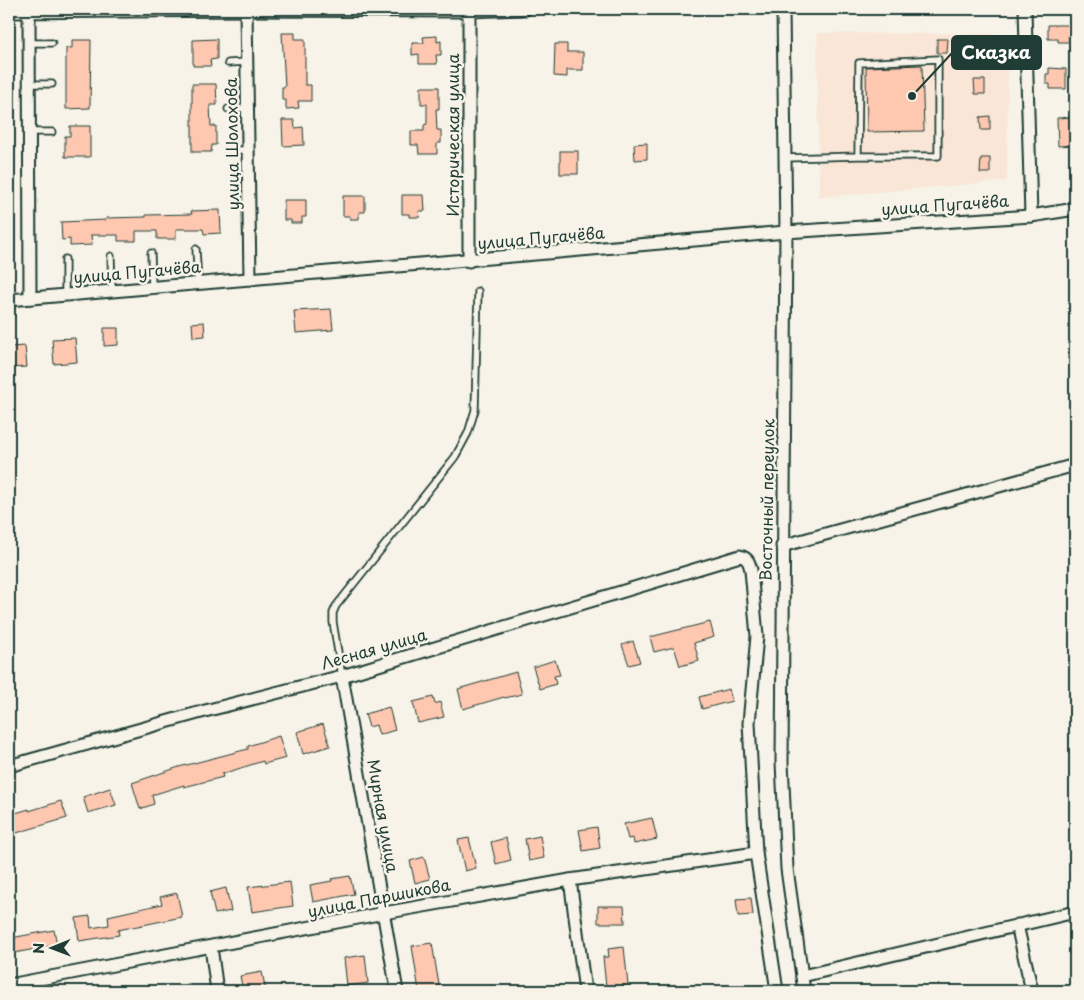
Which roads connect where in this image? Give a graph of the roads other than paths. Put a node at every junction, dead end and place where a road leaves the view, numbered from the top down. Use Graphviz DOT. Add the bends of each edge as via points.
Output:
graph roads {
  1 [pos="246,9"];
  2 [pos="526,9"];
  3 [pos="783,9"];
  4 [pos="1025,9"];
  5 [pos="29,10"];
  6 [pos="469,10"];
  7 [pos="9,12"];
  8 [pos="52,43"];
  9 [pos="29,44"];
  10 [pos="247,62"];
  11 [pos="228,63"];
  12 [pos="29,84"];
  13 [pos="52,84"];
  14 [pos="247,108"];
  15 [pos="228,109"];
  16 [pos="29,132"];
  17 [pos="52,132"];
  18 [pos="228,150"];
  19 [pos="247,150"];
  20 [pos="858,156"];
  21 [pos="785,158"];
  22 [pos="1075,209"];
  23 [pos="1031,216"];
  24 [pos="786,232"];
  25 [pos="196,248"];
  26 [pos="151,253"];
  27 [pos="111,256"];
  28 [pos="65,259"];
  29 [pos="469,261"];
  30 [pos="250,278"];
  31 [pos="198,283"];
  32 [pos="152,287"];
  33 [pos="112,290"];
  34 [pos="478,291"];
  35 [pos="65,294"];
  36 [pos="30,298"];
  37 [pos="9,300"];
  38 [pos="1075,465"];
  39 [pos="782,546"];
  40 [pos="745,558"];
  41 [pos="342,676"];
  42 [pos="9,766"];
  43 [pos="756,853"];
  44 [pos="570,880"];
  45 [pos="1075,912"];
  46 [pos="384,913"];
  47 [pos="1017,926"];
  48 [pos="211,947"];
  49 [pos="802,976"];
  50 [pos="9,985"];
  51 [pos="217,991"];
  52 [pos="397,991"];
  53 [pos="585,991"];
  54 [pos="777,991"];
  55 [pos="804,991"];
  56 [pos="1032,991"];
  1 -- 5 [label="street"];
  1 -- 6 [label="street"];
  1 -- 10 [label="street, улица Шолохова"];
  2 -- 6 [label="street"];
  3 -- 21 [label="street, Восточный переулок"];
  4 -- 23 [label="street"];
  5 -- 7 [label="street"];
  5 -- 9 [label="street"];
  6 -- 29 [label="street, Историческая улица"];
  8 -- 9 [label="lane"];
  9 -- 12 [label="street"];
  10 -- 11 [label="lane"];
  10 -- 14 [label="street, улица Шолохова"];
  12 -- 13 [label="lane"];
  12 -- 16 [label="street"];
  14 -- 15 [label="lane"];
  14 -- 19 [label="street, улица Шолохова"];
  16 -- 17 [label="lane"];
  16 -- 36 [label="street"];
  18 -- 19 [label="lane"];
  19 -- 30 [label="street, улица Шолохова"];
  20 -- 20 [label="lane" via="859,63 938,59 938,156"];
  20 -- 21 [label="lane"];
  21 -- 24 [label="street, Восточный переулок"];
  22 -- 23 [label="street, улица Пугачёва"];
  23 -- 24 [label="street, улица Пугачёва"];
  24 -- 29 [label="street, улица Пугачёва"];
  24 -- 39 [label="street, Восточный переулок"];
  25 -- 31 [label="lane"];
  26 -- 32 [label="lane"];
  27 -- 33 [label="lane"];
  28 -- 35 [label="lane"];
  29 -- 30 [label="street, улица Пугачёва"];
  30 -- 31 [label="street, улица Пугачёва"];
  31 -- 32 [label="street, улица Пугачёва"];
  32 -- 33 [label="street, улица Пугачёва"];
  33 -- 35 [label="street, улица Пугачёва"];
  34 -- 41 [label="lane" via="476,410 468,433 455,457 336,606 333,622"];
  35 -- 36 [label="street, улица Пугачёва"];
  36 -- 37 [label="street, улица Пугачёва"];
  38 -- 39 [label="street"];
  39 -- 49 [label="street, Восточный переулок" via="782,762 787,869"];
  40 -- 41 [label="street, Лесная улица" via="732,557"];
  40 -- 43 [label="street, Восточный переулок" via="751,570 757,636 749,724"];
  41 -- 42 [label="street, Лесная улица"];
  41 -- 46 [label="street, Мирная улица"];
  43 -- 44 [label="street, улица Паршикова"];
  43 -- 54 [label="street, Восточный переулок"];
  44 -- 46 [label="street, улица Паршикова"];
  44 -- 53 [label="street"];
  45 -- 47 [label="street"];
  46 -- 48 [label="street, улица Паршикова"];
  46 -- 52 [label="street, Мирная улица"];
  47 -- 49 [label="street"];
  47 -- 56 [label="street"];
  48 -- 50 [label="street, улица Паршикова"];
  48 -- 51 [label="street"];
  49 -- 55 [label="street, Восточный переулок"];
}
